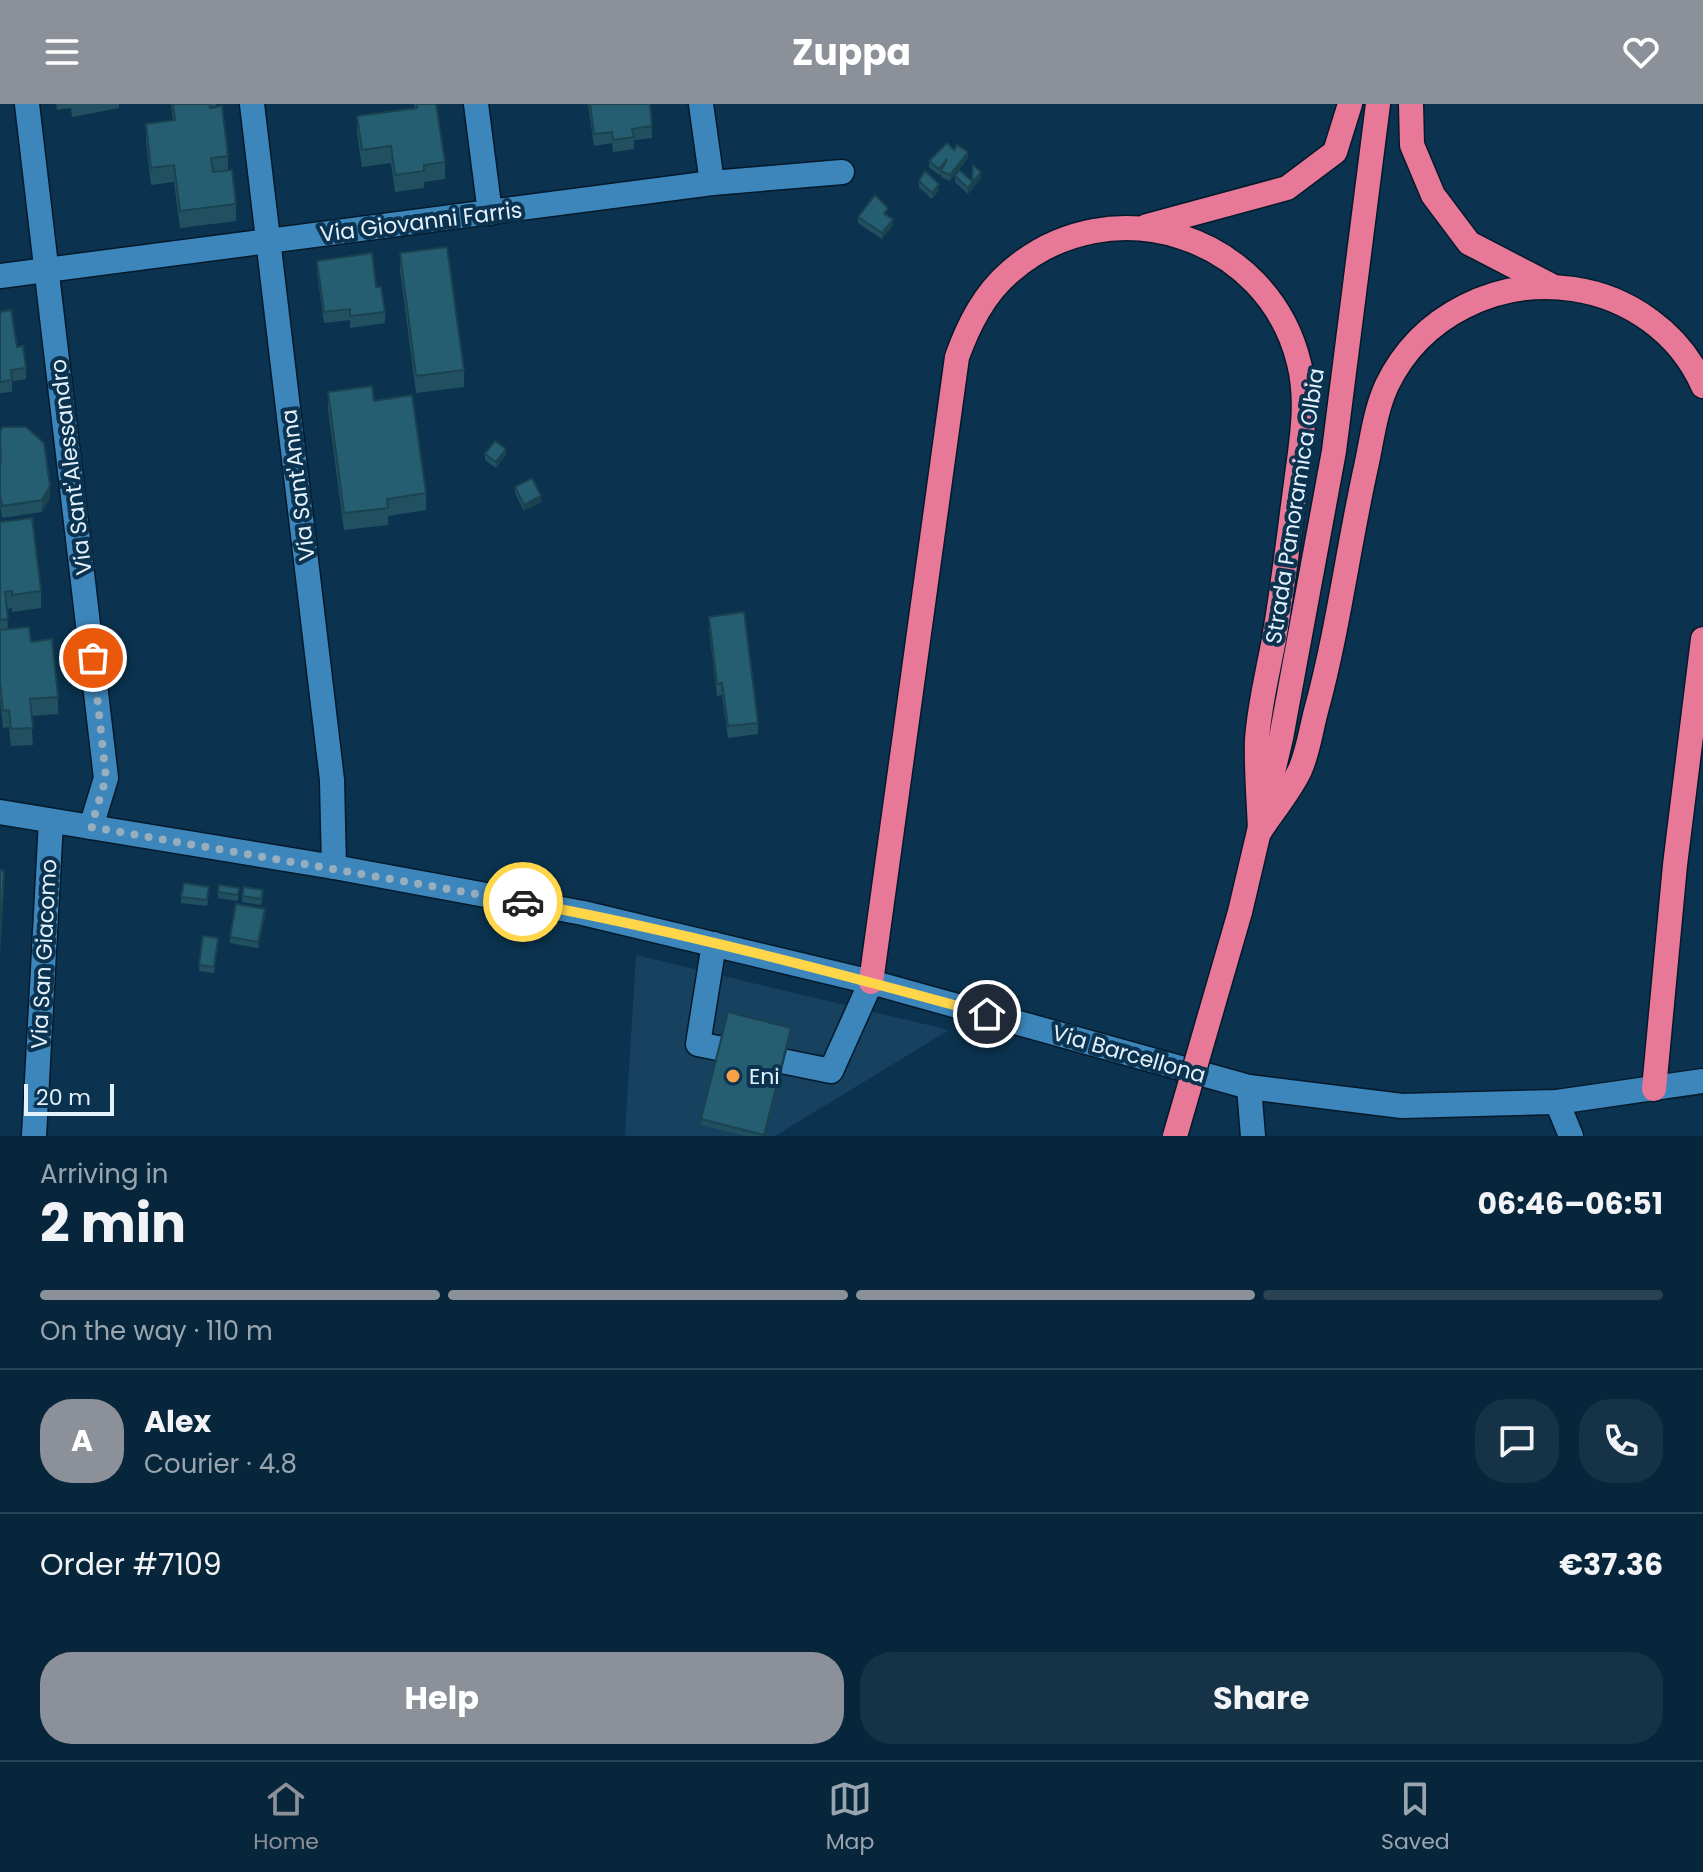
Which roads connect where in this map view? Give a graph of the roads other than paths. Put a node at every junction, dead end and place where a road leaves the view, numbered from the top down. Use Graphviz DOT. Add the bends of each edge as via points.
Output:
graph roads {
  1 [pos="27,104"];
  2 [pos="252,104"];
  3 [pos="476,104"];
  4 [pos="701,104"];
  5 [pos="1350,104"];
  6 [pos="1378,104"];
  7 [pos="1411,104"];
  8 [pos="842,172"];
  9 [pos="712,183"];
  10 [pos="490,213"];
  11 [pos="1141,228"];
  12 [pos="269,241"];
  13 [pos="48,268"];
  14 [pos="0,276"];
  15 [pos="1552,286"];
  16 [pos="1703,386"];
  17 [pos="1703,639"];
  18 [pos="0,812"];
  19 [pos="51,821"];
  20 [pos="91,827"];
  21 [pos="1260,831"];
  22 [pos="334,867"];
  23 [pos="714,944"];
  24 [pos="871,982"];
  25 [pos="1703,1081"];
  26 [pos="1249,1087"];
  27 [pos="1654,1089"];
  28 [pos="1557,1102"];
  29 [pos="34,1136"];
  30 [pos="1175,1136"];
  31 [pos="1253,1136"];
  32 [pos="1571,1136"];
  1 -- 13 [label="street, Via Sant'Alessandro"];
  2 -- 12 [label="street, Via Sant'Anna"];
  3 -- 10 [label="street"];
  4 -- 9 [label="street"];
  5 -- 11 [label="highway" via="1335,152 1287,188"];
  6 -- 21 [label="highway, Strada Panoramica Olbia" via="1334,451"];
  7 -- 15 [label="highway" via="1412,145 1433,195 1469,243"];
  8 -- 9 [label="street, Via Giovanni Farris"];
  9 -- 10 [label="street, Via Giovanni Farris"];
  10 -- 12 [label="street, Via Giovanni Farris"];
  11 -- 21 [label="highway" via="1177,234 1214,250 1245,272 1274,304 1300,364 1304,422 1257,739"];
  11 -- 24 [label="highway" via="1086,233 1035,253 986,298 966,331 957,357"];
  12 -- 13 [label="street, Via Giovanni Farris"];
  12 -- 22 [label="street, Via Sant'Anna" via="332,780"];
  13 -- 14 [label="street, Via Giovanni Farris"];
  13 -- 20 [label="street, Via Sant'Alessandro" via="106,778"];
  15 -- 16 [label="highway" via="1613,298 1642,315 1678,346"];
  15 -- 21 [label="highway" via="1498,292 1456,310 1421,337 1388,384 1374,423 1328,665 1300,770"];
  17 -- 27 [label="highway"];
  18 -- 19 [label="street, Via Barcellona"];
  19 -- 20 [label="street, Via Barcellona"];
  19 -- 29 [label="street, Via San Giacomo"];
  20 -- 22 [label="street, Via Barcellona"];
  21 -- 30 [label="highway, Strada Panoramica Olbia, bridge"];
  22 -- 23 [label="street, Via Barcellona" via="583,913"];
  23 -- 24 [label="street, Via Barcellona"];
  23 -- 24 [label="street" via="698,1044 831,1071"];
  24 -- 26 [label="street, Via Barcellona"];
  25 -- 27 [label="street, Via Barcellona"];
  26 -- 28 [label="street, Via Barcellona" via="1402,1106"];
  26 -- 31 [label="street"];
  27 -- 28 [label="street, Via Barcellona"];
  28 -- 32 [label="street"];
}
